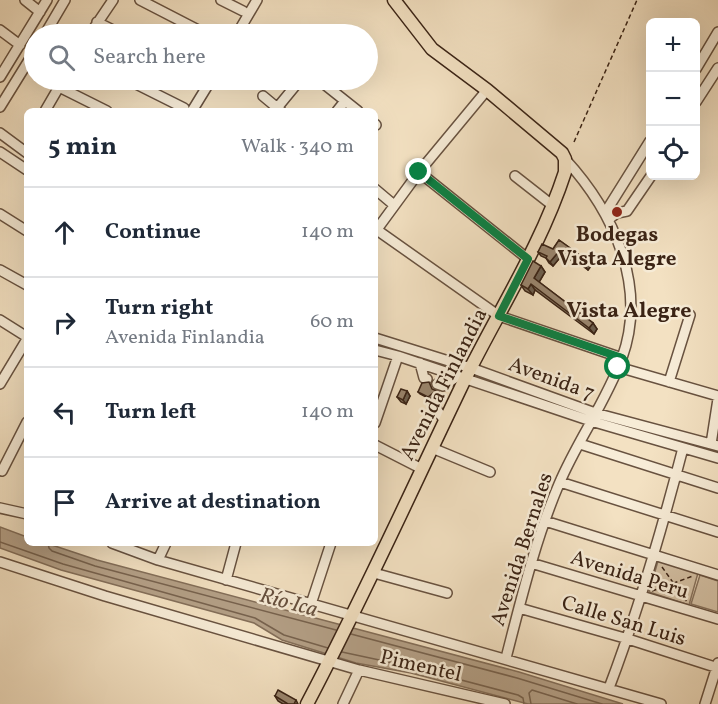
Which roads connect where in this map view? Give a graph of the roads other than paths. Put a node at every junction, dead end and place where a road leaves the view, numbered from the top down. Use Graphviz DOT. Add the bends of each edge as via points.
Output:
graph roads {
  1 [pos="25,0"];
  2 [pos="47,0"];
  3 [pos="65,0"];
  4 [pos="113,0"];
  5 [pos="140,0"];
  6 [pos="221,0"];
  7 [pos="257,0"];
  8 [pos="394,0"];
  9 [pos="243,11"];
  10 [pos="40,12"];
  11 [pos="97,22"];
  12 [pos="33,24"];
  13 [pos="51,24"];
  14 [pos="101,24"];
  15 [pos="187,24"];
  16 [pos="243,24"];
  17 [pos="0,30"];
  18 [pos="718,32"];
  19 [pos="24,38"];
  20 [pos="20,45"];
  21 [pos="700,62"];
  22 [pos="24,68"];
  23 [pos="718,68"];
  24 [pos="0,78"];
  25 [pos="57,90"];
  26 [pos="72,90"];
  27 [pos="149,90"];
  28 [pos="203,90"];
  29 [pos="293,90"];
  30 [pos="331,90"];
  31 [pos="487,90"];
  32 [pos="263,96"];
  33 [pos="700,96"];
  34 [pos="345,101"];
  35 [pos="0,107"];
  36 [pos="47,108"];
  37 [pos="102,108"];
  38 [pos="186,108"];
  39 [pos="189,108"];
  40 [pos="277,108"];
  41 [pos="280,108"];
  42 [pos="339,108"];
  43 [pos="354,108"];
  44 [pos="0,133"];
  45 [pos="24,150"];
  46 [pos="646,150"];
  47 [pos="1,155"];
  48 [pos="565,159"];
  49 [pos="24,168"];
  50 [pos="419,172"];
  51 [pos="515,176"];
  52 [pos="648,180"];
  53 [pos="378,192"];
  54 [pos="394,205"];
  55 [pos="552,206"];
  56 [pos="0,213"];
  57 [pos="607,216"];
  58 [pos="378,228"];
  59 [pos="24,229"];
  60 [pos="378,232"];
  61 [pos="528,259"];
  62 [pos="0,270"];
  63 [pos="24,283"];
  64 [pos="690,315"];
  65 [pos="499,316"];
  66 [pos="0,321"];
  67 [pos="24,336"];
  68 [pos="378,339"];
  69 [pos="24,343"];
  70 [pos="378,351"];
  71 [pos="398,356"];
  72 [pos="620,362"];
  73 [pos="420,363"];
  74 [pos="465,374"];
  75 [pos="2,377"];
  76 [pos="427,379"];
  77 [pos="669,382"];
  78 [pos="718,398"];
  79 [pos="378,414"];
  80 [pos="593,417"];
  81 [pos="445,421"];
  82 [pos="24,428"];
  83 [pos="579,444"];
  84 [pos="715,445"];
  85 [pos="378,447"];
  86 [pos="432,448"];
  87 [pos="682,448"];
  88 [pos="718,458"];
  89 [pos="422,469"];
  90 [pos="2,471"];
  91 [pos="490,472"];
  92 [pos="676,475"];
  93 [pos="560,482"];
  94 [pos="718,488"];
  95 [pos="0,508"];
  96 [pos="24,513"];
  97 [pos="666,515"];
  98 [pos="545,521"];
  99 [pos="718,532"];
  100 [pos="120,546"];
  101 [pos="165,546"];
  102 [pos="235,546"];
  103 [pos="330,546"];
  104 [pos="656,559"];
  105 [pos="158,560"];
  106 [pos="0,562"];
  107 [pos="531,563"];
  108 [pos="374,573"];
  109 [pos="718,575"];
  110 [pos="226,580"];
  111 [pos="447,593"];
  112 [pos="645,594"];
  113 [pos="311,604"];
  114 [pos="519,608"];
  115 [pos="718,619"];
  116 [pos="351,620"];
  117 [pos="628,639"];
  118 [pos="506,658"];
  119 [pos="331,659"];
  120 [pos="718,666"];
  121 [pos="359,670"];
  122 [pos="609,688"];
  123 [pos="307,704"];
  124 [pos="343,704"];
  125 [pos="505,704"];
  126 [pos="661,704"];
  127 [pos="705,704"];
  1 -- 10 [label="street"];
  2 -- 10 [label="street"];
  3 -- 13 [label="street"];
  4 -- 11 [label="street"];
  5 -- 15 [label="street"];
  6 -- 9 [label="street"];
  7 -- 16 [label="street"];
  8 -- 31 [label="main road" via="432,49"];
  10 -- 12 [label="street"];
  11 -- 14 [label="street"];
  17 -- 20 [label="street"];
  18 -- 21 [label="street"];
  19 -- 20 [label="street"];
  20 -- 24 [label="street"];
  22 -- 35 [label="street"];
  23 -- 33 [label="street"];
  25 -- 36 [label="street"];
  26 -- 37 [label="street"];
  27 -- 38 [label="street"];
  28 -- 39 [label="street"];
  29 -- 41 [label="street"];
  30 -- 34 [label="street"];
  31 -- 48 [label="main road" via="552,143"];
  31 -- 50 [label="street"];
  32 -- 40 [label="street"];
  34 -- 42 [label="street"];
  34 -- 43 [label="street"];
  44 -- 45 [label="street"];
  46 -- 57 [label="street"];
  47 -- 49 [label="street"];
  48 -- 55 [label="main road, Avenida Finlandia" via="565,172"];
  48 -- 57 [label="street, Avenida Bernales" via="585,181"];
  50 -- 54 [label="street"];
  50 -- 61 [label="street"];
  51 -- 55 [label="street"];
  52 -- 57 [label="street" via="627,211"];
  53 -- 54 [label="street"];
  54 -- 58 [label="street"];
  55 -- 61 [label="main road, Avenida Finlandia"];
  56 -- 59 [label="street"];
  57 -- 72 [label="street, Avenida Bernales" via="632,289 631,314"];
  60 -- 65 [label="street"];
  61 -- 65 [label="main road, Avenida Finlandia"];
  62 -- 63 [label="street"];
  64 -- 77 [label="street"];
  65 -- 72 [label="street"];
  65 -- 74 [label="main road, Avenida Finlandia"];
  66 -- 67 [label="street"];
  68 -- 74 [label="street, Avenida 7"];
  69 -- 75 [label="street"];
  70 -- 71 [label="street, Avenida 7"];
  71 -- 73 [label="street, Avenida 7"];
  71 -- 79 [label="street"];
  72 -- 77 [label="street"];
  72 -- 80 [label="street, Avenida Bernales"];
  73 -- 74 [label="street, Avenida 7"];
  73 -- 76 [label="street"];
  74 -- 80 [label="street, Avenida 7"];
  74 -- 81 [label="main road, Avenida Finlandia"];
  74 -- 81 [label="street" via="439,391 434,406"];
  77 -- 78 [label="street"];
  78 -- 84 [label="street"];
  80 -- 83 [label="street, Avenida Bernales"];
  80 -- 84 [label="street, Avenida 7"];
  80 -- 87 [label="street, Avenida 7"];
  81 -- 86 [label="main road, Avenida Finlandia"];
  82 -- 90 [label="street"];
  83 -- 92 [label="street"];
  83 -- 93 [label="street, Avenida Bernales"];
  85 -- 89 [label="street"];
  86 -- 89 [label="main road, Avenida Finlandia"];
  86 -- 91 [label="street"];
  87 -- 88 [label="street, Avenida 7"];
  87 -- 92 [label="street"];
  89 -- 108 [label="main road, Avenida Finlandia"];
  92 -- 94 [label="street"];
  92 -- 97 [label="street"];
  93 -- 97 [label="street"];
  93 -- 98 [label="street, Avenida Bernales"];
  95 -- 96 [label="street"];
  97 -- 99 [label="street"];
  97 -- 104 [label="street"];
  98 -- 104 [label="street"];
  98 -- 107 [label="street, Avenida Bernales"];
  100 -- 105 [label="street"];
  101 -- 105 [label="street"];
  102 -- 110 [label="street"];
  103 -- 113 [label="street"];
  104 -- 109 [label="street"];
  104 -- 112 [label="street"];
  105 -- 110 [label="street"];
  106 -- 119 [label="street, Pimentel" via="105,596"];
  107 -- 112 [label="street, Avenida Peru"];
  107 -- 114 [label="street, Avenida Bernales"];
  108 -- 111 [label="street"];
  108 -- 116 [label="main road, Avenida Finlandia"];
  110 -- 113 [label="street"];
  112 -- 115 [label="street, Avenida Peru"];
  112 -- 117 [label="street"];
  113 -- 116 [label="street"];
  114 -- 117 [label="street, Calle San Luis"];
  114 -- 118 [label="street, Avenida Bernales"];
  116 -- 118 [label="street"];
  116 -- 119 [label="main road, Avenida Finlandia"];
  117 -- 120 [label="street, Calle San Luis"];
  117 -- 122 [label="street"];
  118 -- 122 [label="street"];
  119 -- 121 [label="street, Pimentel"];
  119 -- 123 [label="main road, Avenida Finlandia"];
  120 -- 127 [label="street"];
  121 -- 124 [label="street"];
  121 -- 125 [label="street, Pimentel"];
  122 -- 126 [label="street"];
}
